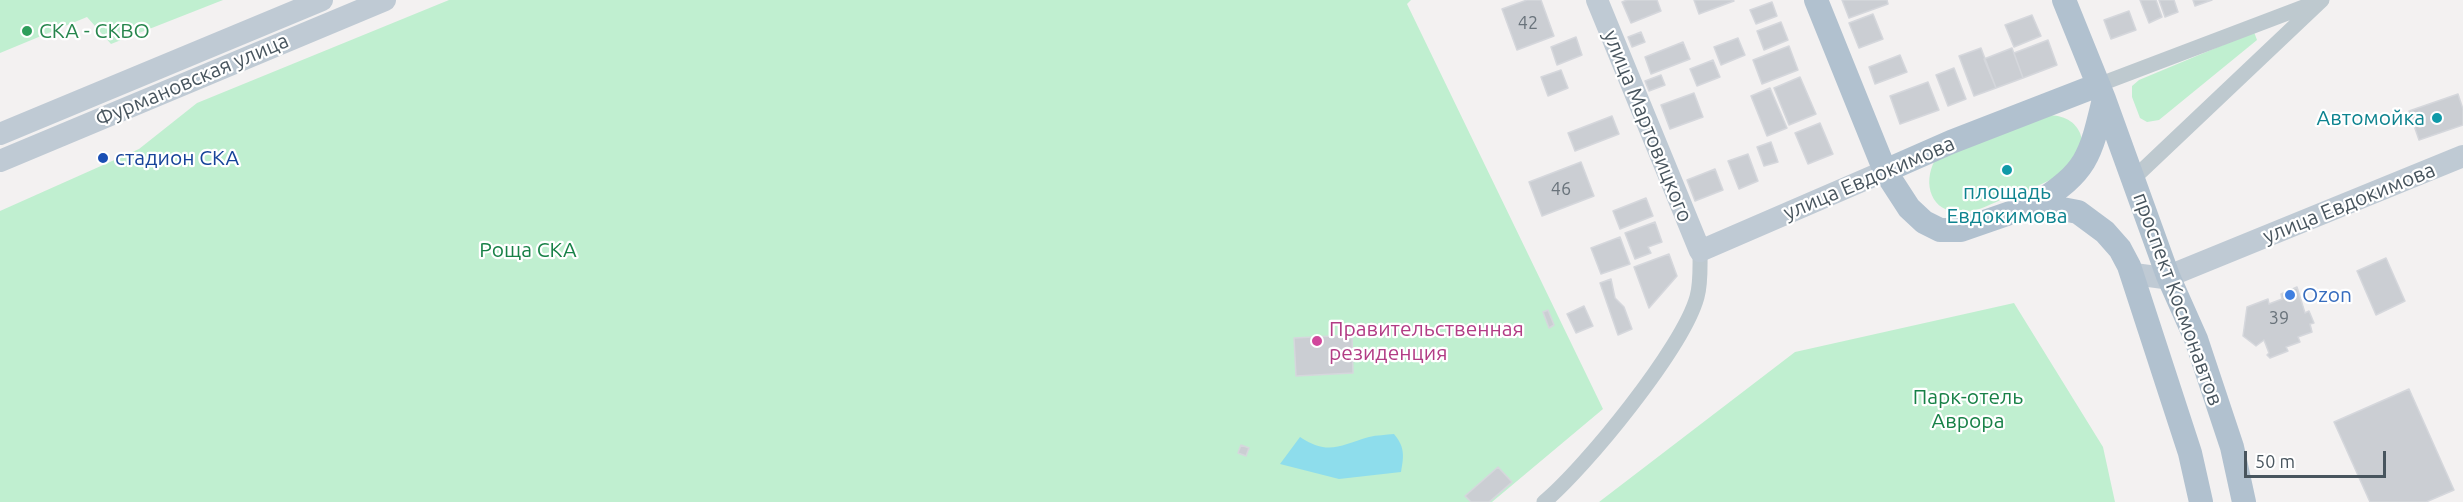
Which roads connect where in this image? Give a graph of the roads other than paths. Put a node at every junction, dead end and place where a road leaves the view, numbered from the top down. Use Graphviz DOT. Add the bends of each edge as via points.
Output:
graph roads {
  1 [pos="322,0"];
  2 [pos="385,0"];
  3 [pos="1597,0"];
  4 [pos="1816,0"];
  5 [pos="2064,0"];
  6 [pos="2322,0"];
  7 [pos="2101,92"];
  8 [pos="0,134"];
  9 [pos="2463,156"];
  10 [pos="0,161"];
  11 [pos="1885,171"];
  12 [pos="2133,179"];
  13 [pos="2036,204"];
  14 [pos="1700,251"];
  15 [pos="2129,266"];
  16 [pos="2168,276"];
  17 [pos="1544,502"];
  18 [pos="2202,502"];
  19 [pos="2244,502"];
  1 -- 8 [label="main road, Фурмановская улица"];
  2 -- 10 [label="main road, Фурмановская улица"];
  3 -- 14 [label="main road, улица Мартовицкого"];
  4 -- 11 [label="main road"];
  5 -- 7 [label="main road, проспект Космонавтов"];
  6 -- 7 [label="street, улица Евдокимова"];
  6 -- 12 [label="street"];
  7 -- 11 [label="main road, улица Евдокимова" via="1952,142"];
  7 -- 12 [label="main road, проспект Космонавтов"];
  7 -- 13 [label="main road" via="2084,165 2063,186"];
  9 -- 16 [label="main road, улица Евдокимова"];
  11 -- 13 [label="main road" via="1909,208 1940,230 1961,230"];
  11 -- 14 [label="main road, улица Евдокимова"];
  12 -- 16 [label="main road, проспект Космонавтов"];
  13 -- 15 [label="main road, проспект Космонавтов" via="2078,212 2094,222 2120,249"];
  14 -- 17 [label="street" via="1697,297 1663,360 1580,468"];
  15 -- 16 [label="main road" via="2134,274"];
  15 -- 18 [label="main road, проспект Космонавтов" via="2190,453"];
  16 -- 19 [label="main road, проспект Космонавтов" via="2196,339 2232,447"];
}
